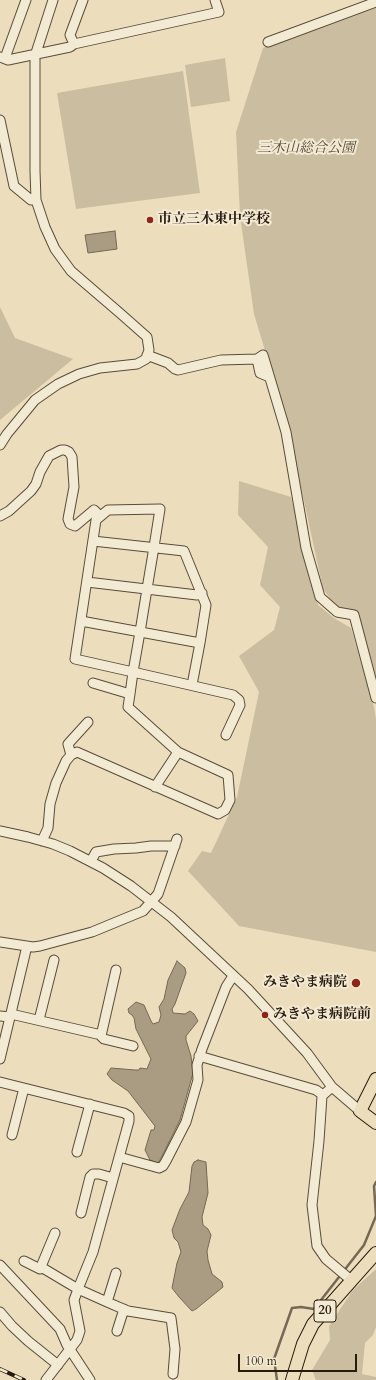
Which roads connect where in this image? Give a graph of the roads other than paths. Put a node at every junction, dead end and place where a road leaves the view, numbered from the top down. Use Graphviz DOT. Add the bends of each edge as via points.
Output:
graph roads {
  1 [pos="26,0"];
  2 [pos="53,0"];
  3 [pos="83,0"];
  4 [pos="215,0"];
  5 [pos="376,2"];
  6 [pos="268,42"];
  7 [pos="74,44"];
  8 [pos="35,54"];
  9 [pos="2,57"];
  10 [pos="0,120"];
  11 [pos="36,200"];
  12 [pos="147,355"];
  13 [pos="0,445"];
  14 [pos="0,516"];
  15 [pos="100,516"];
  16 [pos="93,541"];
  17 [pos="154,547"];
  18 [pos="87,582"];
  19 [pos="147,589"];
  20 [pos="202,593"];
  21 [pos="81,621"];
  22 [pos="140,632"];
  23 [pos="200,643"];
  24 [pos="133,672"];
  25 [pos="93,683"];
  26 [pos="192,685"];
  27 [pos="130,694"];
  28 [pos="376,698"];
  29 [pos="88,722"];
  30 [pos="226,735"];
  31 [pos="178,752"];
  32 [pos="71,754"];
  33 [pos="155,787"];
  34 [pos="0,830"];
  35 [pos="42,841"];
  36 [pos="91,861"];
  37 [pos="151,902"];
  38 [pos="0,942"];
  39 [pos="27,946"];
  40 [pos="54,960"];
  41 [pos="116,970"];
  42 [pos="233,976"];
  43 [pos="0,1016"];
  44 [pos="10,1016"];
  45 [pos="39,1020"];
  46 [pos="101,1033"];
  47 [pos="2,1041"];
  48 [pos="133,1046"];
  49 [pos="199,1056"];
  50 [pos="0,1059"];
  51 [pos="376,1079"];
  52 [pos="0,1082"];
  53 [pos="332,1086"];
  54 [pos="24,1088"];
  55 [pos="323,1095"];
  56 [pos="90,1104"];
  57 [pos="360,1111"];
  58 [pos="376,1123"];
  59 [pos="12,1135"];
  60 [pos="78,1152"];
  61 [pos="119,1157"];
  62 [pos="113,1178"];
  63 [pos="81,1213"];
  64 [pos="55,1233"];
  65 [pos="376,1253"];
  66 [pos="24,1261"];
  67 [pos="0,1265"];
  68 [pos="41,1267"];
  69 [pos="116,1273"];
  70 [pos="351,1280"];
  71 [pos="78,1289"];
  72 [pos="107,1302"];
  73 [pos="124,1309"];
  74 [pos="0,1312"];
  75 [pos="118,1331"];
  76 [pos="70,1349"];
  77 [pos="58,1365"];
  78 [pos="173,1374"];
  79 [pos="46,1380"];
  80 [pos="90,1380"];
  81 [pos="292,1380"];
  1 -- 9 [label="street"];
  2 -- 8 [label="street"];
  3 -- 7 [label="street" via="70,35"];
  4 -- 7 [label="street" via="219,12"];
  5 -- 6 [label="street"];
  7 -- 8 [label="street"];
  8 -- 9 [label="street" via="8,60"];
  8 -- 11 [label="street"];
  10 -- 11 [label="street" via="14,186 31,200"];
  11 -- 12 [label="street" via="55,249 70,271 147,337"];
  12 -- 13 [label="street" via="146,359 137,364 100,368 58,384 35,400"];
  12 -- 28 [label="street" via="178,370 221,360 257,359 263,355 286,432 306,548 320,597 337,612 354,615"];
  14 -- 15 [label="street" via="31,491 49,456 62,450 69,452 72,457 74,487 68,518 70,524 75,526 94,510"];
  15 -- 16 [label="street" via="96,520"];
  15 -- 17 [label="street" via="108,510 160,509"];
  16 -- 17 [label="street"];
  16 -- 18 [label="street"];
  17 -- 19 [label="street"];
  17 -- 20 [label="street" via="184,551"];
  18 -- 19 [label="street"];
  18 -- 21 [label="street"];
  19 -- 20 [label="street" via="197,595"];
  19 -- 22 [label="street"];
  20 -- 23 [label="street" via="206,605"];
  21 -- 22 [label="street"];
  21 -- 24 [label="street" via="75,659"];
  22 -- 23 [label="street"];
  22 -- 24 [label="street"];
  23 -- 26 [label="street"];
  24 -- 26 [label="street"];
  24 -- 27 [label="street"];
  25 -- 27 [label="street"];
  26 -- 30 [label="street" via="233,695 239,700 240,705"];
  27 -- 31 [label="street" via="128,707"];
  29 -- 32 [label="street" via="68,744"];
  31 -- 33 [label="street"];
  31 -- 33 [label="street" via="228,775 230,800 225,810 218,814"];
  32 -- 33 [label="street" via="77,752"];
  32 -- 35 [label="street" via="56,783 50,804 48,828"];
  34 -- 35 [label="street"];
  35 -- 36 [label="street"];
  36 -- 37 [label="street"];
  36 -- 37 [label="street" via="96,852 176,842 158,894"];
  37 -- 39 [label="street" via="143,911 92,932 40,946"];
  37 -- 42 [label="street"];
  38 -- 39 [label="street"];
  39 -- 44 [label="street"];
  40 -- 45 [label="street"];
  41 -- 46 [label="street"];
  42 -- 49 [label="street" via="226,987"];
  42 -- 53 [label="street" via="302,1048"];
  43 -- 44 [label="street"];
  44 -- 45 [label="street"];
  44 -- 47 [label="street"];
  45 -- 46 [label="street"];
  46 -- 48 [label="street" via="104,1039"];
  47 -- 50 [label="street"];
  49 -- 55 [label="street" via="316,1090"];
  49 -- 61 [label="street" via="198,1080 186,1122 163,1166 160,1168"];
  51 -- 57 [label="main road"];
  52 -- 54 [label="street"];
  53 -- 55 [label="street"];
  53 -- 57 [label="street"];
  54 -- 56 [label="street"];
  54 -- 59 [label="street"];
  55 -- 70 [label="street" via="312,1205 317,1246 326,1259"];
  56 -- 60 [label="street"];
  56 -- 61 [label="street" via="128,1116 129,1121"];
  57 -- 58 [label="main road"];
  61 -- 62 [label="street"];
  62 -- 63 [label="street" via="99,1174 90,1177"];
  62 -- 71 [label="street" via="93,1252"];
  64 -- 68 [label="street"];
  65 -- 70 [label="main road, 20"];
  66 -- 68 [label="street" via="40,1269"];
  67 -- 76 [label="street" via="60,1329"];
  68 -- 71 [label="street"];
  69 -- 72 [label="street"];
  70 -- 81 [label="main road, 20" via="313,1324 303,1344"];
  71 -- 72 [label="street"];
  71 -- 76 [label="street" via="74,1300 80,1331 78,1340"];
  72 -- 73 [label="street"];
  73 -- 75 [label="street"];
  73 -- 78 [label="street" via="171,1318 175,1349"];
  74 -- 77 [label="street" via="28,1341"];
  76 -- 77 [label="street"];
  76 -- 80 [label="street"];
  77 -- 79 [label="street"];
}
